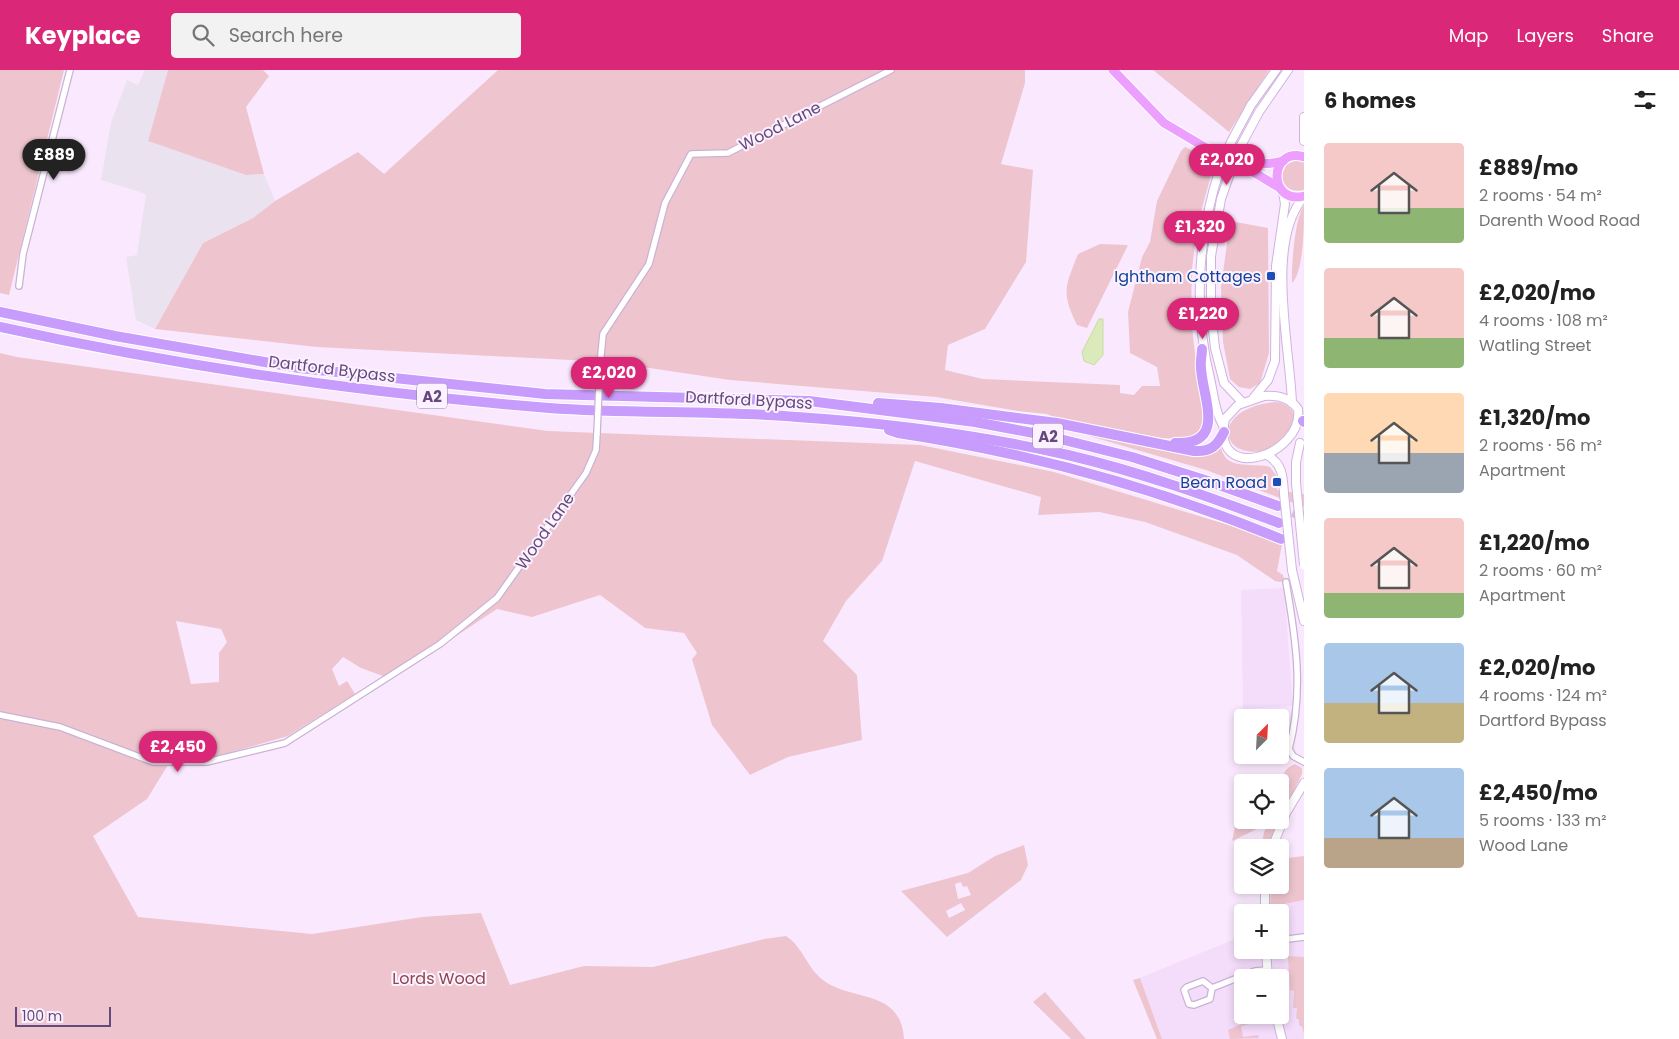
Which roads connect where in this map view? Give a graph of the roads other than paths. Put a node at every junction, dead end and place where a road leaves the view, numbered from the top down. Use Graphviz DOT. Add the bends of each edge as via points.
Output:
graph roads {
  1 [pos="70,70"];
  2 [pos="891,70"];
  3 [pos="1113,70"];
  4 [pos="1276,70"];
  5 [pos="1288,70"];
  6 [pos="1304,116"];
  7 [pos="1304,141"];
  8 [pos="1218,154"];
  9 [pos="1304,157"];
  10 [pos="1282,161"];
  11 [pos="1282,190"];
  12 [pos="1304,196"];
  13 [pos="19,286"];
  14 [pos="0,312"];
  15 [pos="0,327"];
  16 [pos="1202,349"];
  17 [pos="809,400"];
  18 [pos="1243,403"];
  19 [pos="1292,403"];
  20 [pos="869,423"];
  21 [pos="1224,429"];
  22 [pos="1303,429"];
  23 [pos="1167,444"];
  24 [pos="1266,455"];
  25 [pos="1278,506"];
  26 [pos="1280,523"];
  27 [pos="1281,539"];
  28 [pos="1304,565"];
  29 [pos="1279,585"];
  30 [pos="1304,620"];
  31 [pos="1301,670"];
  32 [pos="0,715"];
  33 [pos="1304,762"];
  34 [pos="1304,783"];
  35 [pos="1276,839"];
  36 [pos="1304,937"];
  37 [pos="1289,939"];
  38 [pos="1234,980"];
  39 [pos="1212,988"];
  40 [pos="1277,1024"];
  41 [pos="1279,1038"];
  1 -- 13 [label="street" via="23,254"];
  2 -- 32 [label="street, Wood Lane, bridge" via="728,153 690,154 665,203 650,264 603,334 596,450 586,473 497,598 440,644 285,742 207,762 153,762 60,727"];
  3 -- 8 [label="main road" via="1164,123"];
  4 -- 16 [label="main road, bridge" via="1251,105 1227,150 1212,198 1203,234 1199,279"];
  5 -- 18 [label="main road, bridge" via="1259,112 1237,153 1221,199 1211,256 1215,348 1224,384"];
  6 -- 7 [label="main road"];
  9 -- 10 [label="main road" via="1295,155"];
  10 -- 11 [label="main road" via="1276,174"];
  10 -- 11 [label="main road" via="1268,165 1240,164"];
  11 -- 12 [label="main road" via="1294,197"];
  11 -- 18 [label="main road" via="1285,204 1276,266 1274,364 1258,394"];
  12 -- 19 [label="main road" via="1292,214 1283,263 1284,320"];
  14 -- 17 [label="highway, Dartford Bypass / A2" via="299,368 545,394"];
  15 -- 20 [label="highway, Dartford Bypass / A2" via="177,363 312,384 547,408 793,416"];
  16 -- 21 [label="main road"];
  16 -- 23 [label="highway" via="1200,369 1209,408 1208,425 1193,441"];
  17 -- 23 [label="highway" via="941,408 1056,423"];
  17 -- 25 [label="highway, Dartford Bypass / A2" via="975,422 1044,435 1132,457"];
  18 -- 19 [label="main road" via="1268,396 1281,397"];
  18 -- 21 [label="main road" via="1228,414"];
  19 -- 22 [label="main road" via="1300,412"];
  20 -- 26 [label="highway, Dartford Bypass / A2" via="974,436 1070,456 1206,495"];
  20 -- 27 [label="highway, A2" via="898,433 968,444 1071,467 1182,500"];
  21 -- 23 [label="highway" via="1217,445 1207,450 1192,451"];
  21 -- 24 [label="main road" via="1228,446 1237,454 1249,458"];
  22 -- 24 [label="main road" via="1288,451"];
  22 -- 28 [label="main road, bridge" via="1296,462 1296,483"];
  24 -- 30 [label="main road, bridge" via="1281,469 1292,570"];
  29 -- 31 [label="street" via="1286,583"];
  31 -- 33 [label="street" via="1297,721 1289,749 1293,756"];
  34 -- 35 [label="main road"];
  36 -- 37 [label="street"];
  38 -- 39 [label="street"];
  39 -- 39 [label="street" via="1210,999 1194,1005 1186,1001 1187,987 1202,981"];
  40 -- 41 [label="main road"];
}
